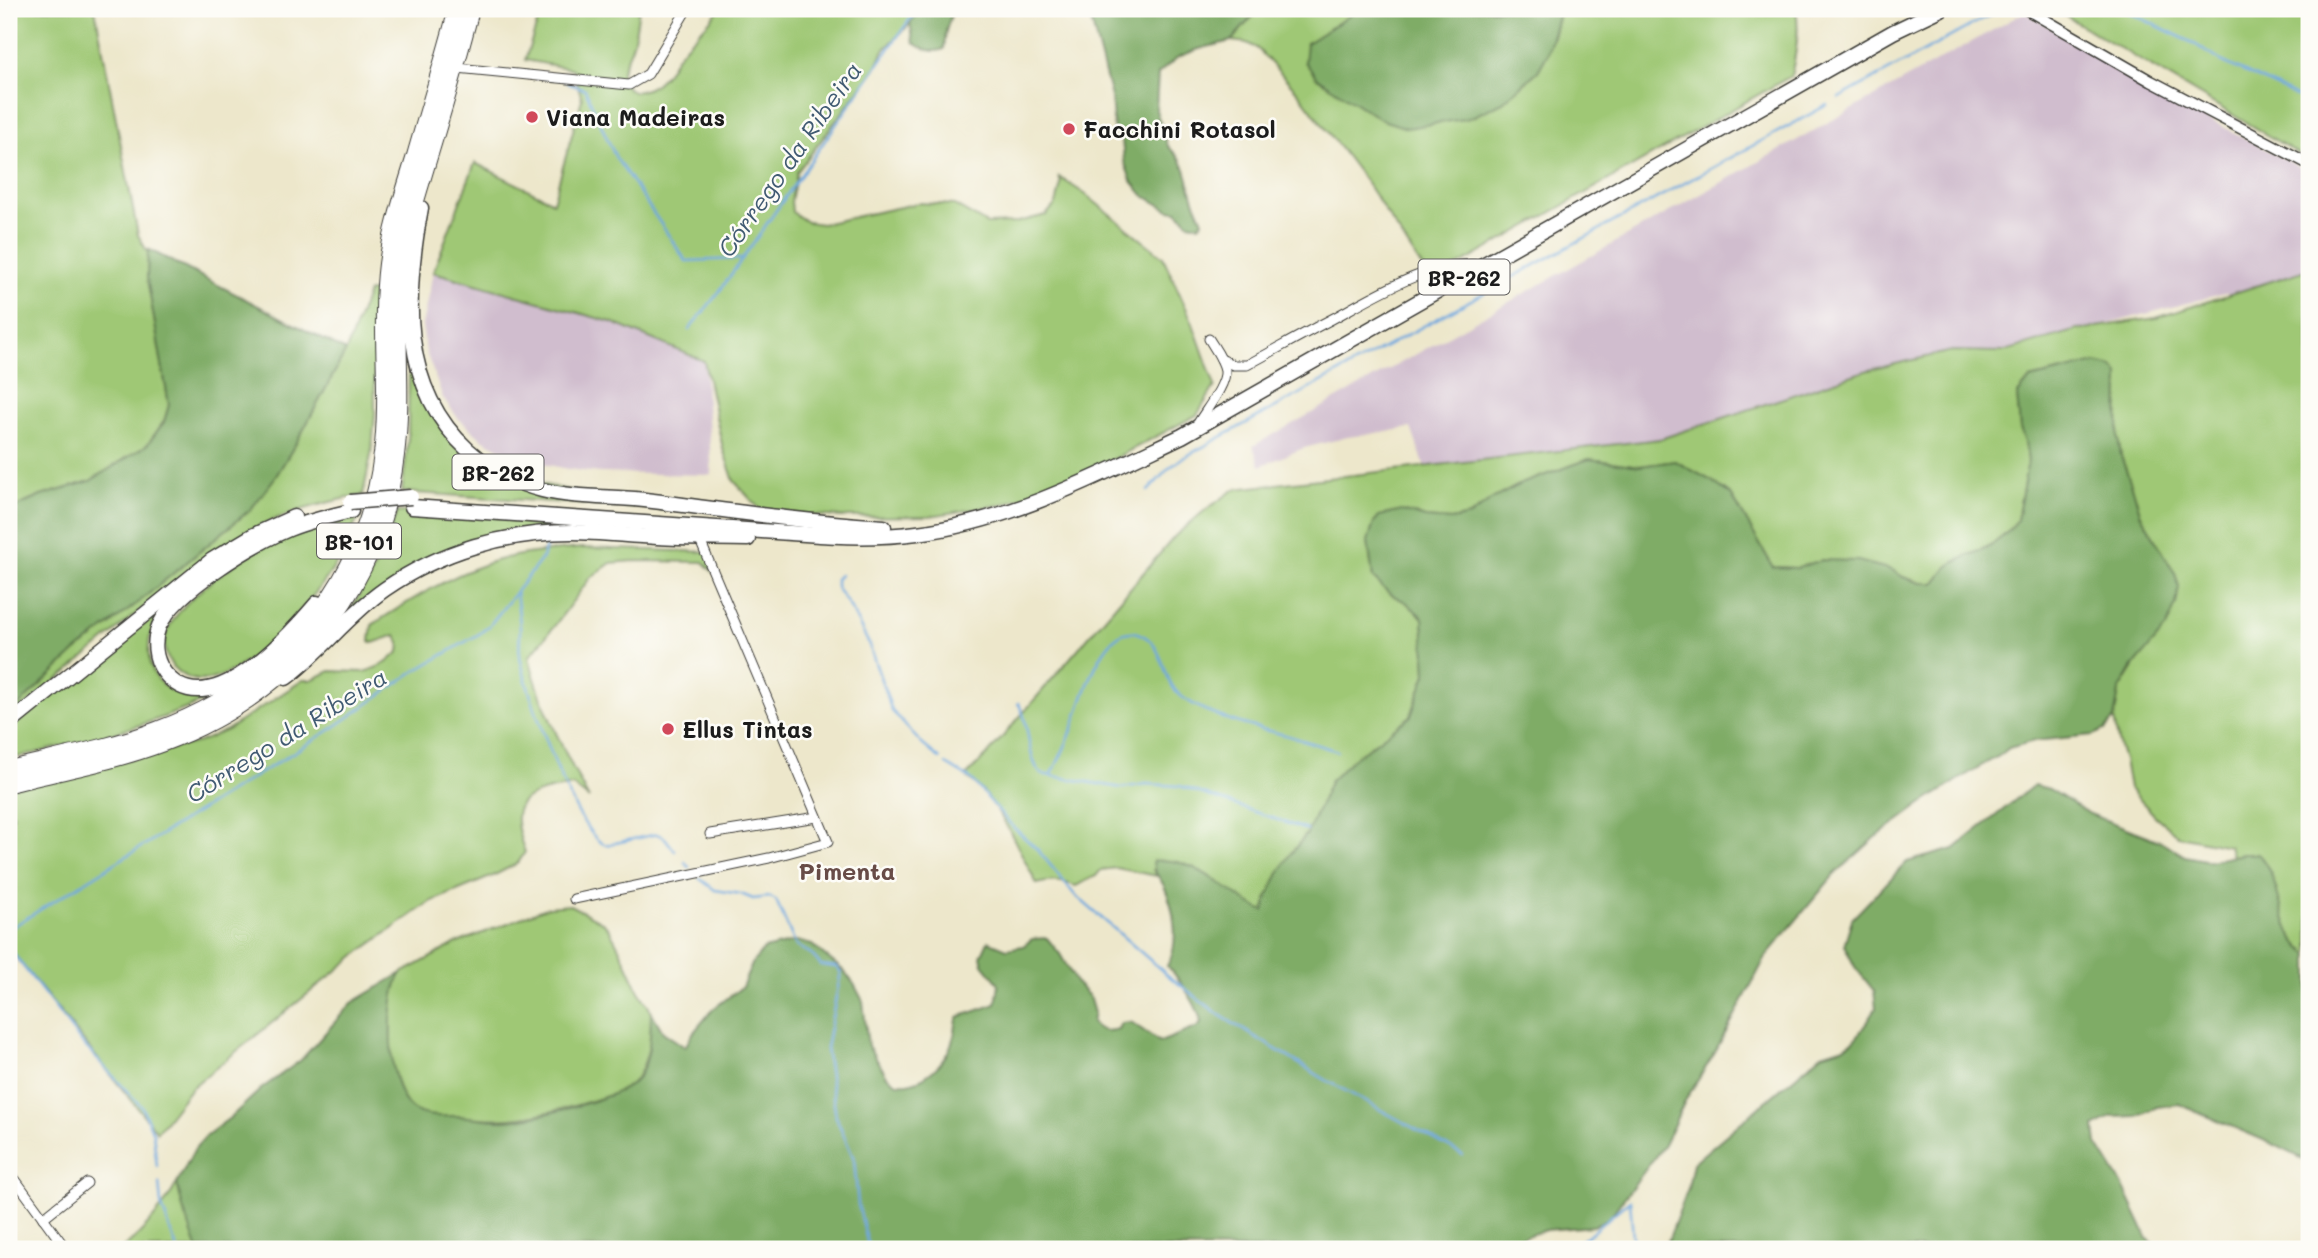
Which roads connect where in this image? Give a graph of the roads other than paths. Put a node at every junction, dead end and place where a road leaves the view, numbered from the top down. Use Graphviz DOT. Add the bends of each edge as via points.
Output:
graph roads {
  1 [pos="457,9"];
  2 [pos="471,9"];
  3 [pos="687,9"];
  4 [pos="1940,9"];
  5 [pos="2026,9"];
  6 [pos="457,68"];
  7 [pos="442,116"];
  8 [pos="2309,164"];
  9 [pos="1484,265"];
  10 [pos="1209,339"];
  11 [pos="1221,359"];
  12 [pos="1194,430"];
  13 [pos="412,502"];
  14 [pos="350,507"];
  15 [pos="976,520"];
  16 [pos="884,527"];
  17 [pos="929,531"];
  18 [pos="699,538"];
  19 [pos="360,539"];
  20 [pos="249,700"];
  21 [pos="9,724"];
  22 [pos="9,769"];
  23 [pos="9,784"];
  24 [pos="817,817"];
  25 [pos="710,834"];
  26 [pos="574,899"];
  27 [pos="9,1171"];
  28 [pos="87,1183"];
  29 [pos="43,1218"];
  30 [pos="66,1249"];
  1 -- 19 [label="highway, BR-101" via="390,245 382,454"];
  2 -- 6 [label="highway, BR-101"];
  3 -- 6 [label="street" via="648,74 629,85"];
  4 -- 9 [label="highway, BR-262"];
  5 -- 8 [label="street"];
  6 -- 7 [label="highway, BR-101"];
  7 -- 16 [label="highway, BR-262" via="414,247 411,325 424,386 436,411 461,443 502,474 556,493"];
  7 -- 20 [label="highway, BR-101" via="401,267 398,436 383,516 360,575 331,620 297,661"];
  9 -- 11 [label="street" via="1443,269 1392,286 1247,365"];
  9 -- 12 [label="highway, BR-262"];
  10 -- 11 [label="street"];
  11 -- 12 [label="street" via="1225,376"];
  12 -- 15 [label="highway, BR-262" via="1078,485"];
  13 -- 14 [label="highway, BR-262, bridge"];
  13 -- 16 [label="highway, BR-262"];
  13 -- 17 [label="highway, BR-262" via="835,536"];
  14 -- 19 [label="highway, BR-262" via="254,547 195,586 159,628 155,644 161,667 171,680 200,690 215,688 258,662 328,589"];
  14 -- 21 [label="highway, BR-262" via="284,521 212,560"];
  15 -- 16 [label="highway, BR-262"];
  15 -- 17 [label="highway, BR-262"];
  17 -- 18 [label="highway, BR-262" via="847,541"];
  18 -- 20 [label="highway, BR-262" via="550,532 467,548 388,587 294,671"];
  18 -- 24 [label="street"];
  19 -- 22 [label="highway, BR-101" via="339,583 309,626 275,662 234,693 147,734"];
  20 -- 23 [label="highway, BR-101" via="161,744"];
  24 -- 25 [label="street"];
  24 -- 26 [label="street" via="828,842"];
  27 -- 29 [label="street"];
  28 -- 29 [label="street"];
  29 -- 30 [label="street"];
}
